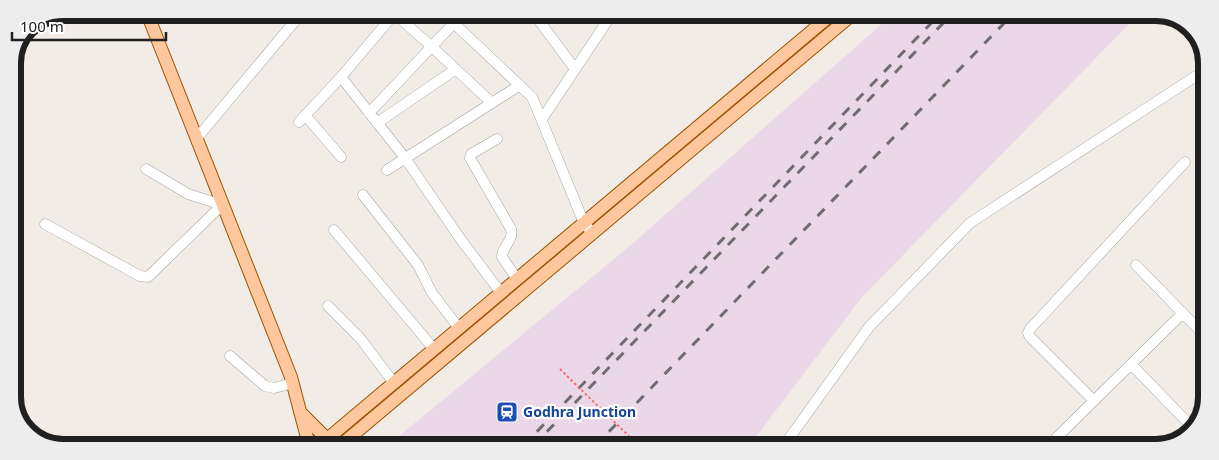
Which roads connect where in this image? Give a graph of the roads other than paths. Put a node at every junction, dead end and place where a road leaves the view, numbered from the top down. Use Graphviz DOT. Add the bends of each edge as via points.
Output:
graph roads {
  1 [pos="150,21"];
  2 [pos="295,21"];
  3 [pos="389,21"];
  4 [pos="403,21"];
  5 [pos="449,21"];
  6 [pos="454,21"];
  7 [pos="539,21"];
  8 [pos="607,21"];
  9 [pos="821,21"];
  10 [pos="832,21"];
  11 [pos="845,21"];
  12 [pos="837,28"];
  13 [pos="432,47"];
  14 [pos="456,69"];
  15 [pos="575,69"];
  16 [pos="1196,76"];
  17 [pos="341,77"];
  18 [pos="520,85"];
  19 [pos="492,103"];
  20 [pos="369,113"];
  21 [pos="542,119"];
  22 [pos="377,123"];
  23 [pos="197,138"];
  24 [pos="497,139"];
  25 [pos="341,157"];
  26 [pos="405,158"];
  27 [pos="1186,162"];
  28 [pos="146,169"];
  29 [pos="387,170"];
  30 [pos="363,195"];
  31 [pos="222,205"];
  32 [pos="584,223"];
  33 [pos="45,224"];
  34 [pos="334,230"];
  35 [pos="593,234"];
  36 [pos="1136,265"];
  37 [pos="517,279"];
  38 [pos="501,293"];
  39 [pos="328,306"];
  40 [pos="1183,313"];
  41 [pos="460,328"];
  42 [pos="1198,329"];
  43 [pos="434,349"];
  44 [pos="230,356"];
  45 [pos="1131,364"];
  46 [pos="293,383"];
  47 [pos="394,383"];
  48 [pos="1094,401"];
  49 [pos="300,412"];
  50 [pos="1188,423"];
  51 [pos="307,439"];
  52 [pos="323,439"];
  53 [pos="331,439"];
  54 [pos="349,439"];
  55 [pos="788,439"];
  56 [pos="1056,439"];
  1 -- 23 [label="main road"];
  2 -- 23 [label="street"];
  3 -- 17 [label="street"];
  4 -- 13 [label="street"];
  5 -- 13 [label="street"];
  6 -- 18 [label="street"];
  7 -- 15 [label="street"];
  8 -- 15 [label="street"];
  9 -- 32 [label="main road"];
  10 -- 12 [label="street"];
  11 -- 12 [label="main road"];
  12 -- 35 [label="main road"];
  13 -- 14 [label="street"];
  13 -- 20 [label="street"];
  14 -- 19 [label="street"];
  14 -- 22 [label="street"];
  15 -- 21 [label="street"];
  16 -- 55 [label="street" via="970,223 868,326"];
  17 -- 20 [label="street"];
  17 -- 25 [label="street" via="302,119"];
  18 -- 19 [label="street"];
  18 -- 21 [label="street" via="532,97"];
  19 -- 26 [label="street"];
  20 -- 22 [label="street"];
  21 -- 32 [label="street"];
  22 -- 26 [label="street"];
  23 -- 31 [label="main road"];
  24 -- 37 [label="street" via="471,154 470,158 511,229 511,239 502,254"];
  26 -- 29 [label="street"];
  26 -- 38 [label="street"];
  27 -- 48 [label="street" via="1028,333"];
  28 -- 31 [label="street" via="188,194"];
  30 -- 41 [label="street" via="410,254 432,293"];
  31 -- 33 [label="street" via="152,275 144,278"];
  31 -- 46 [label="main road"];
  32 -- 35 [label="street"];
  32 -- 37 [label="main road"];
  34 -- 43 [label="street"];
  35 -- 54 [label="main road"];
  36 -- 40 [label="street"];
  37 -- 38 [label="main road"];
  38 -- 41 [label="main road"];
  39 -- 47 [label="street" via="360,338"];
  40 -- 42 [label="street"];
  40 -- 45 [label="street"];
  41 -- 43 [label="main road"];
  43 -- 47 [label="main road"];
  44 -- 46 [label="street" via="265,386 274,388"];
  45 -- 48 [label="street"];
  45 -- 50 [label="street"];
  46 -- 49 [label="main road"];
  47 -- 53 [label="main road"];
  48 -- 56 [label="street"];
  49 -- 51 [label="main road"];
  49 -- 52 [label="main road"];
}
